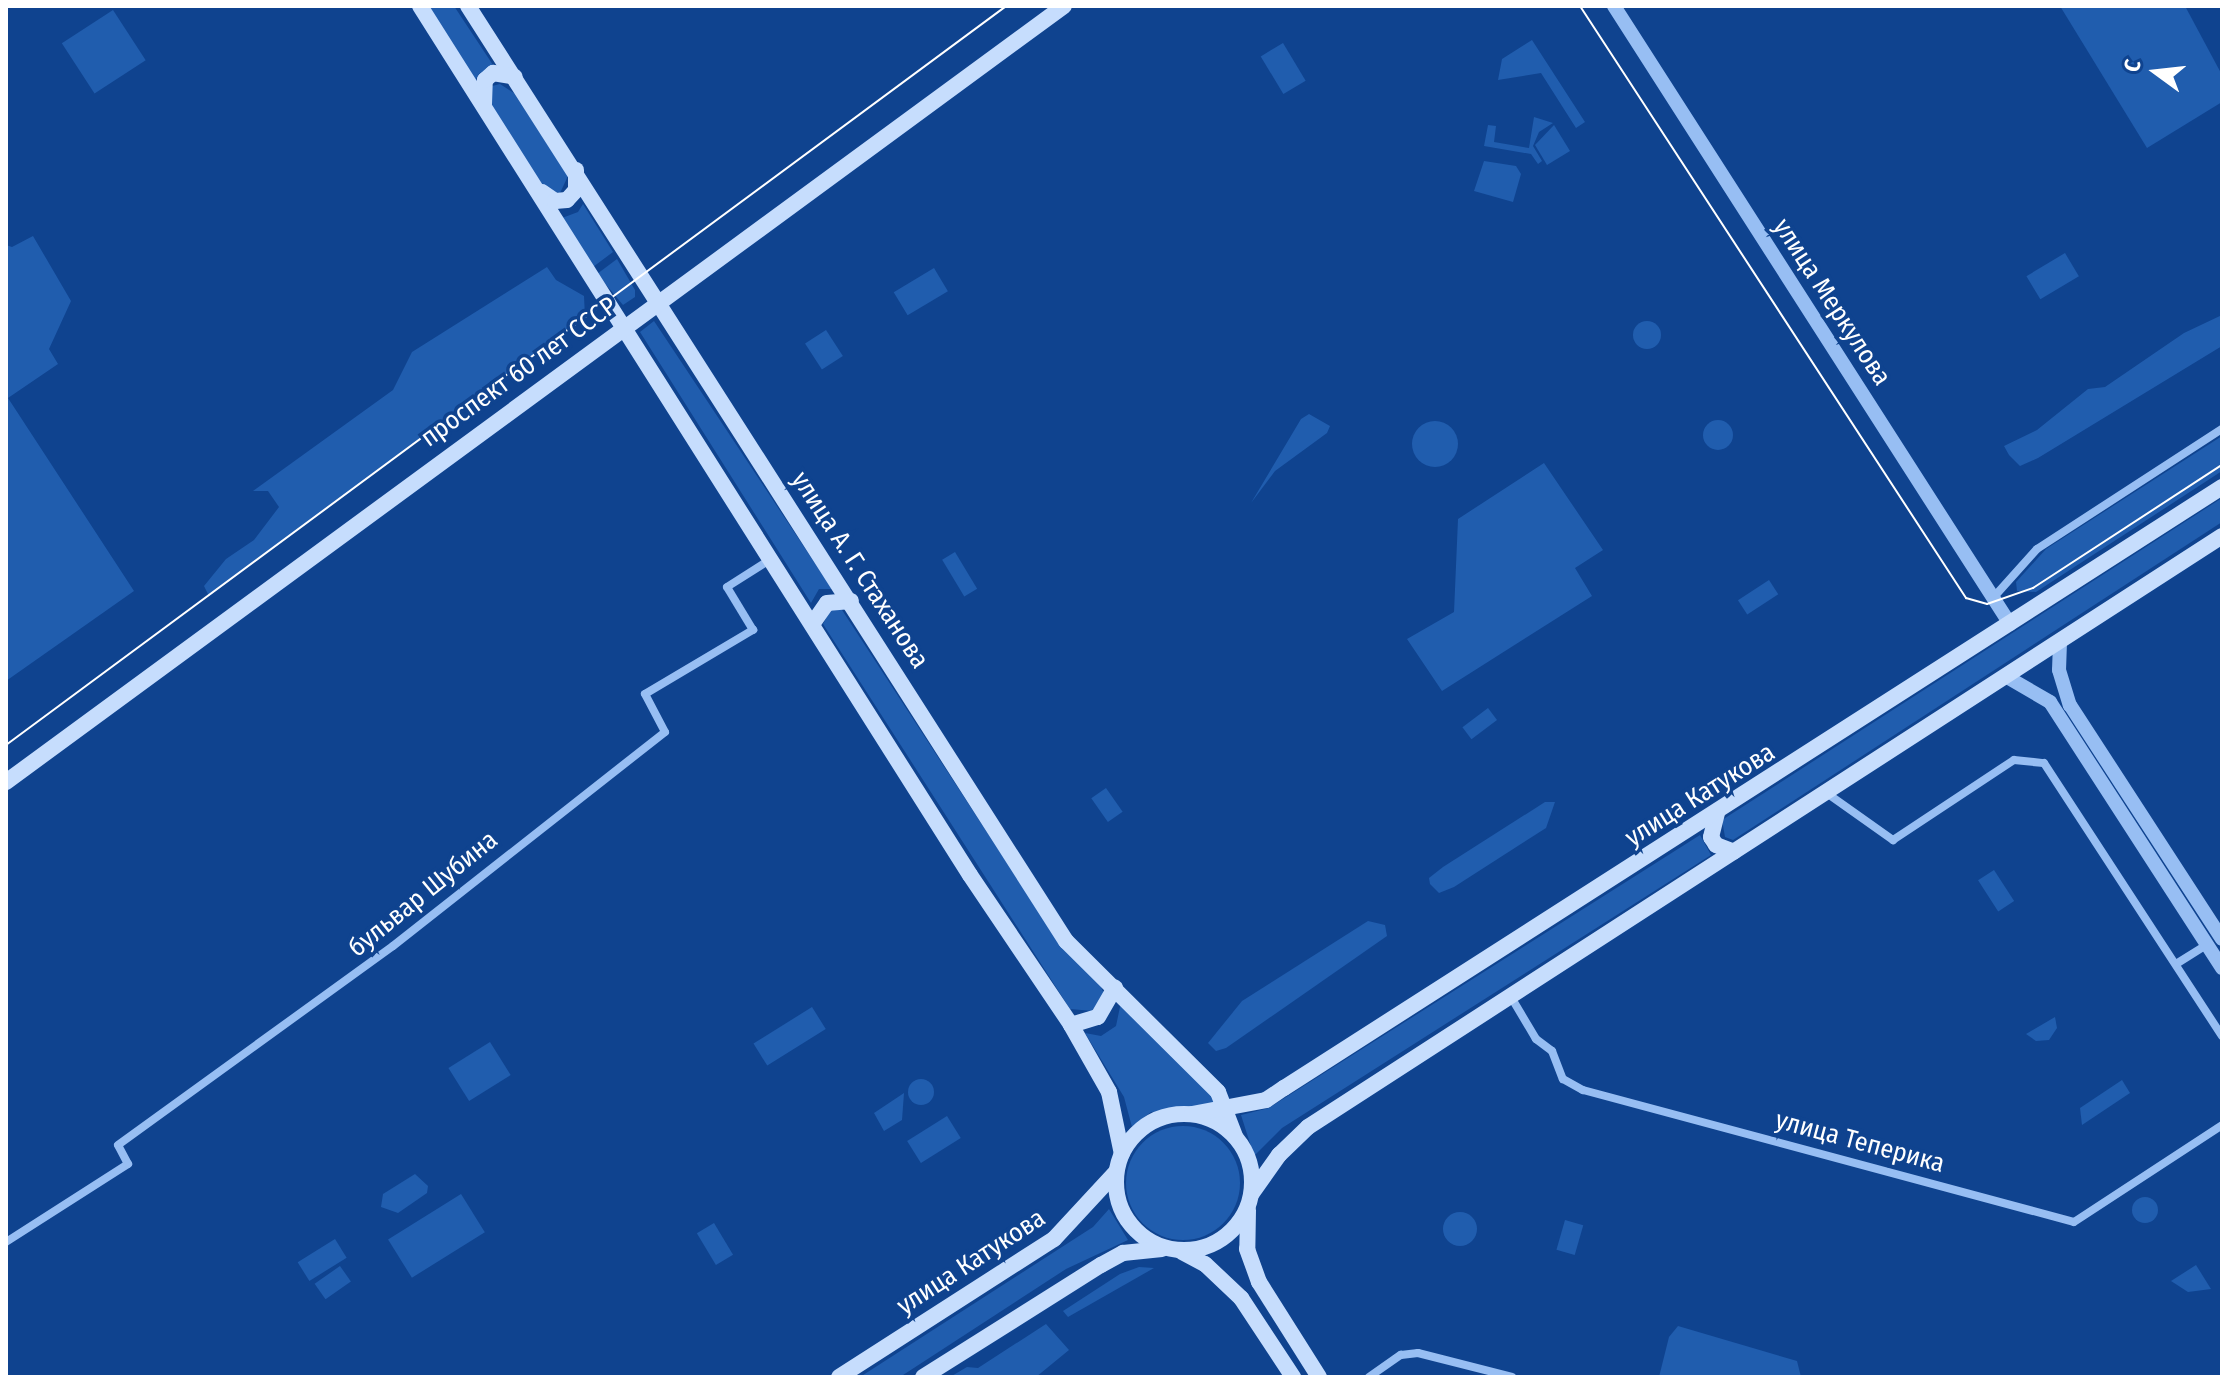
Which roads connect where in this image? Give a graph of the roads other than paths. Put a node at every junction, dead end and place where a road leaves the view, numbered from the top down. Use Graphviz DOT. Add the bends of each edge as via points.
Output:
graph roads {
  1 [pos="420,6"];
  2 [pos="468,6"];
  3 [pos="1064,6"];
  4 [pos="1614,6"];
  5 [pos="515,77"];
  6 [pos="484,104"];
  7 [pos="576,168"];
  8 [pos="541,191"];
  9 [pos="659,299"];
  10 [pos="625,325"];
  11 [pos="2222,429"];
  12 [pos="2222,487"];
  13 [pos="2222,536"];
  14 [pos="772,558"];
  15 [pos="1993,598"];
  16 [pos="851,601"];
  17 [pos="813,623"];
  18 [pos="2010,624"];
  19 [pos="2060,642"];
  20 [pos="2007,677"];
  21 [pos="6,782"];
  22 [pos="1828,794"];
  23 [pos="1717,813"];
  24 [pos="1734,852"];
  25 [pos="2222,939"];
  26 [pos="2207,945"];
  27 [pos="2176,964"];
  28 [pos="2222,968"];
  29 [pos="1115,987"];
  30 [pos="1511,997"];
  31 [pos="1071,1025"];
  32 [pos="2222,1036"];
  33 [pos="1218,1092"];
  34 [pos="1251,1103"];
  35 [pos="1227,1108"];
  36 [pos="1192,1114"];
  37 [pos="2222,1125"];
  38 [pos="1235,1136"];
  39 [pos="1122,1154"];
  40 [pos="1116,1172"];
  41 [pos="1250,1201"];
  42 [pos="6,1242"];
  43 [pos="1174,1250"];
  44 [pos="839,1377"];
  45 [pos="923,1377"];
  46 [pos="1293,1377"];
  47 [pos="1319,1377"];
  48 [pos="1369,1377"];
  49 [pos="1512,1377"];
  1 -- 6 [label="main road"];
  2 -- 5 [label="main road, улица А. Г. Стаханова"];
  3 -- 9 [label="main road, проспект 60 лет СССР"];
  4 -- 15 [label="street, улица Меркулова"];
  5 -- 6 [label="main road" via="493,73 485,80"];
  5 -- 7 [label="main road, улица А. Г. Стаханова"];
  6 -- 8 [label="main road"];
  7 -- 8 [label="main road" via="576,190 567,200 555,201"];
  7 -- 9 [label="main road, улица А. Г. Стаханова"];
  8 -- 10 [label="main road"];
  9 -- 10 [label="main road, проспект 60 лет СССР"];
  9 -- 16 [label="main road, улица А. Г. Стаханова"];
  10 -- 14 [label="main road"];
  10 -- 21 [label="main road, проспект 60 лет СССР"];
  11 -- 15 [label="street" via="2037,549"];
  12 -- 18 [label="main road, улица Катукова"];
  13 -- 19 [label="main road"];
  14 -- 17 [label="main road"];
  14 -- 42 [label="street, бульвар Шубина" via="727,587 753,630 645,694 665,732 393,946 118,1145 128,1164"];
  15 -- 18 [label="street, улица Меркулова"];
  16 -- 17 [label="main road" via="827,603"];
  16 -- 29 [label="main road, улица А. Г. Стаханова" via="1066,941"];
  17 -- 31 [label="main road"];
  18 -- 23 [label="main road, улица Катукова"];
  19 -- 20 [label="main road"];
  19 -- 25 [label="street" via="2059,670 2070,705"];
  20 -- 22 [label="main road"];
  20 -- 26 [label="street" via="2050,702"];
  22 -- 24 [label="main road"];
  22 -- 27 [label="street" via="1893,840 2014,760 2044,763"];
  23 -- 24 [label="main road" via="1711,837"];
  23 -- 34 [label="main road, улица Катукова" via="1284,1088"];
  24 -- 30 [label="main road"];
  26 -- 27 [label="street"];
  26 -- 28 [label="street"];
  27 -- 32 [label="street"];
  29 -- 31 [label="main road" via="1098,1017"];
  29 -- 33 [label="main road, улица А. Г. Стаханова"];
  30 -- 37 [label="street, улица Теперика" via="1536,1039 1552,1051 1563,1079 1583,1090 2074,1222"];
  30 -- 41 [label="main road" via="1308,1127 1279,1155"];
  31 -- 39 [label="main road" via="1109,1092"];
  33 -- 34 [label="main road"];
  33 -- 35 [label="main road, улица А. Г. Стаханова"];
  34 -- 35 [label="main road, улица Катукова"];
  35 -- 36 [label="main road, улица Катукова"];
  35 -- 38 [label="main road, улица А. Г. Стаханова"];
  36 -- 38 [label="main road"];
  36 -- 39 [label="main road" via="1150,1122"];
  38 -- 41 [label="main road" via="1252,1172"];
  39 -- 40 [label="main road"];
  40 -- 43 [label="main road" via="1119,1206 1127,1221 1145,1238"];
  40 -- 44 [label="main road, улица Катукова" via="1054,1239"];
  41 -- 43 [label="main road" via="1220,1241"];
  41 -- 47 [label="main road" via="1247,1249 1259,1282"];
  43 -- 45 [label="main road" via="1123,1253"];
  43 -- 46 [label="main road" via="1205,1264 1241,1298"];
  48 -- 49 [label="street" via="1401,1355 1418,1353"];
}
